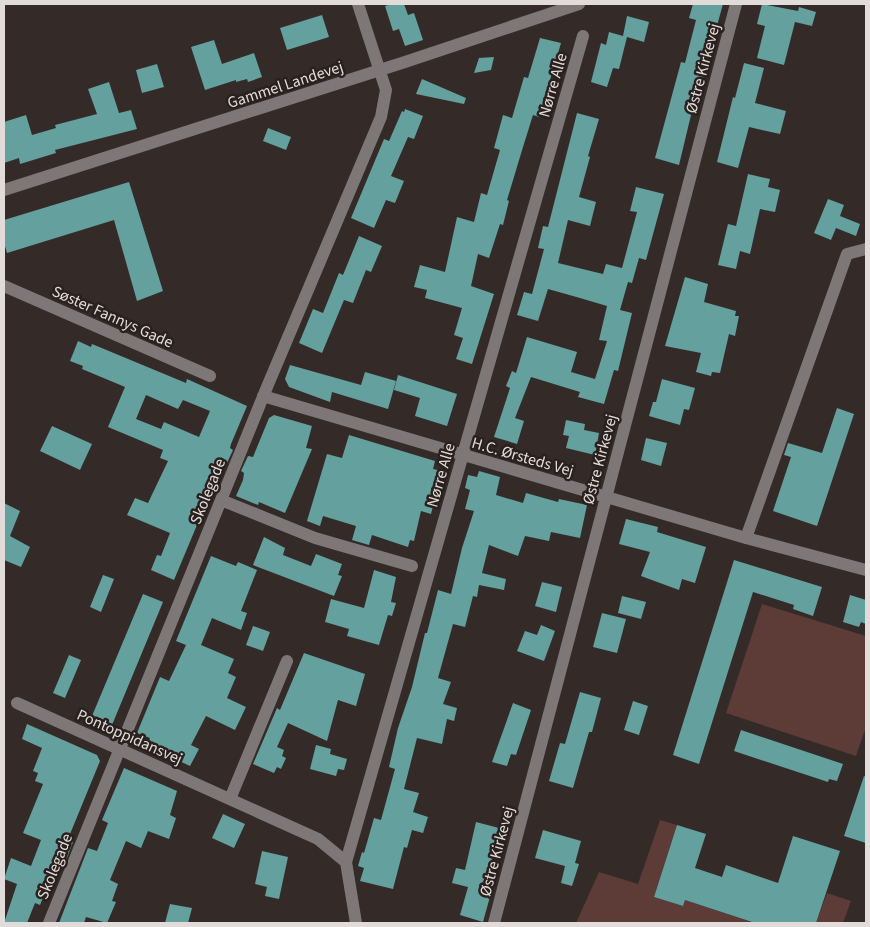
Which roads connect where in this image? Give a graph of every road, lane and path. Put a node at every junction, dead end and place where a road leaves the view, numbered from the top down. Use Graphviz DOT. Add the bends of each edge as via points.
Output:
graph roads {
  1 [pos="358,4"];
  2 [pos="576,4"];
  3 [pos="736,4"];
  4 [pos="583,36"];
  5 [pos="379,70"];
  6 [pos="4,190"];
  7 [pos="866,249"];
  8 [pos="4,286"];
  9 [pos="210,376"];
  10 [pos="263,396"];
  11 [pos="462,455"];
  12 [pos="606,497"];
  13 [pos="221,500"];
  14 [pos="746,538"];
  15 [pos="412,566"];
  16 [pos="866,570"];
  17 [pos="287,661"];
  18 [pos="17,703"];
  19 [pos="119,749"];
  20 [pos="230,799"];
  21 [pos="346,862"];
  22 [pos="49,923"];
  23 [pos="356,923"];
  24 [pos="494,923"];
  1 -- 5 [label="street, Skolegade"];
  2 -- 5 [label="street, Gammel Landevej"];
  3 -- 12 [label="street, Østre Kirkevej"];
  4 -- 11 [label="street, Nørre Alle"];
  5 -- 6 [label="street, Gammel Landevej"];
  5 -- 10 [label="street, Skolegade" via="386,90 381,117"];
  7 -- 14 [label="street" via="847,254"];
  8 -- 9 [label="street, Søster Fannys Gade"];
  10 -- 11 [label="street, H.C. Ørsteds Vej"];
  10 -- 13 [label="street, Skolegade"];
  11 -- 12 [label="street, H.C. Ørsteds Vej"];
  11 -- 21 [label="street, Nørre Alle"];
  12 -- 14 [label="street, H.C. Ørsteds Vej"];
  12 -- 24 [label="street, Østre Kirkevej"];
  13 -- 15 [label="street" via="316,538"];
  13 -- 19 [label="street, Skolegade"];
  14 -- 16 [label="street, H.C. Ørsteds Vej"];
  17 -- 20 [label="street"];
  18 -- 19 [label="street, Pontoppidansvej"];
  19 -- 20 [label="street, Pontoppidansvej"];
  19 -- 22 [label="street, Skolegade"];
  20 -- 21 [label="street, Pontoppidansvej" via="318,839"];
  21 -- 23 [label="street, Nørre Alle"];
}
